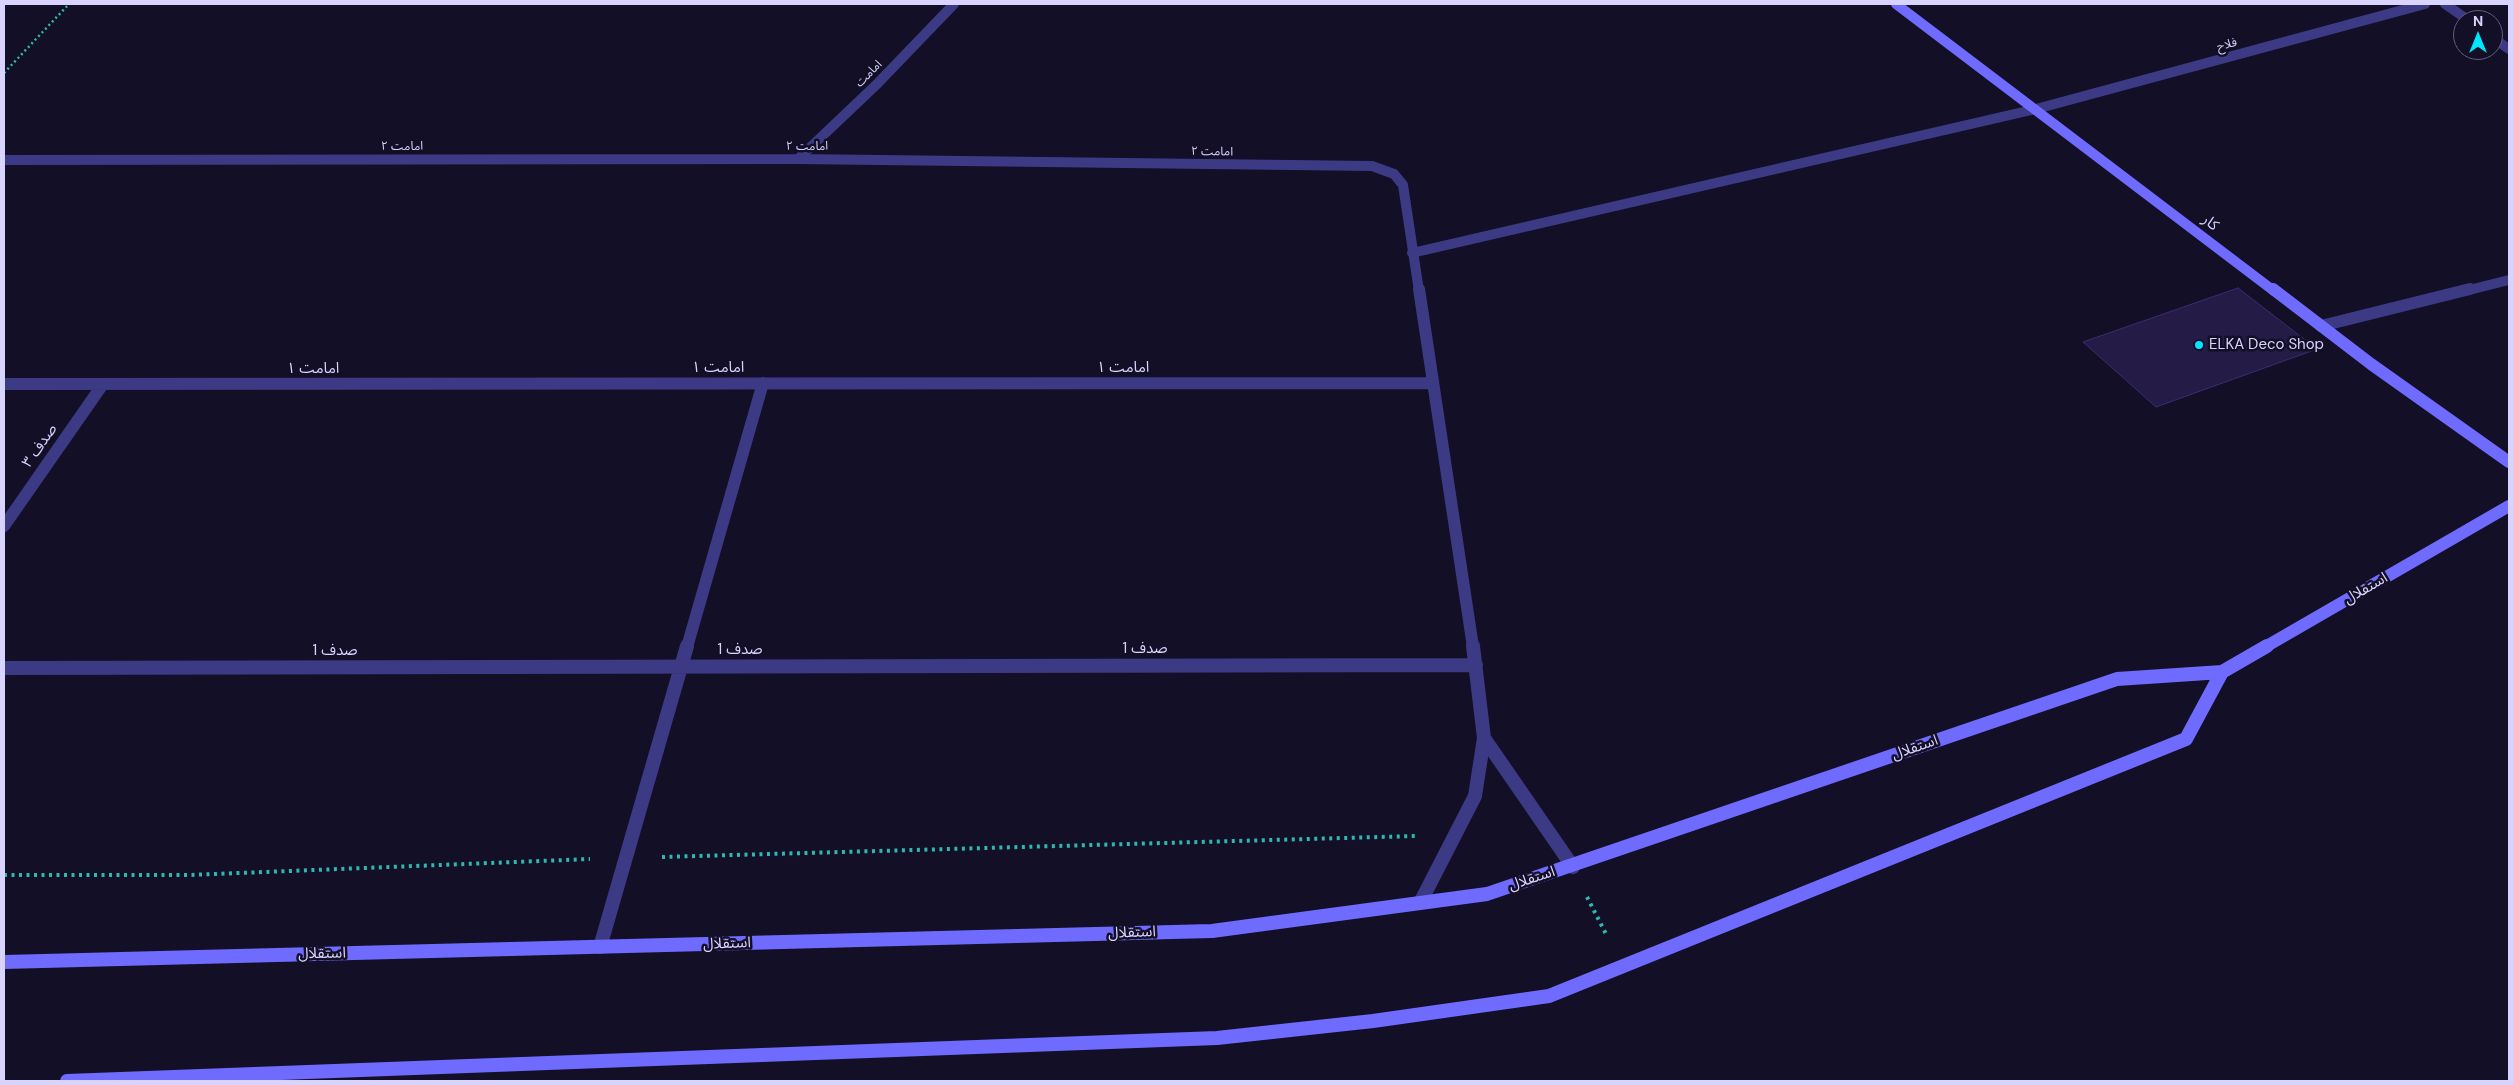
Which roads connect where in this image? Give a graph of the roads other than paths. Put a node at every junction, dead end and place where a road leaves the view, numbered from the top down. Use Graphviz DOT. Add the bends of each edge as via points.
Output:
graph roads {
  1 [pos="954,4"];
  2 [pos="1896,4"];
  3 [pos="2425,4"];
  4 [pos="2036,109"];
  5 [pos="798,159"];
  6 [pos="4,160"];
  7 [pos="1412,253"];
  8 [pos="2509,280"];
  9 [pos="2321,326"];
  10 [pos="763,383"];
  11 [pos="1433,383"];
  12 [pos="4,384"];
  13 [pos="104,384"];
  14 [pos="2509,462"];
  15 [pos="2509,506"];
  16 [pos="4,526"];
  17 [pos="1476,665"];
  18 [pos="682,666"];
  19 [pos="4,668"];
  20 [pos="2222,672"];
  21 [pos="1484,738"];
  22 [pos="1572,866"];
  23 [pos="1420,903"];
  24 [pos="600,947"];
  25 [pos="4,962"];
  26 [pos="67,1081"];
  1 -- 5 [label="street, امامت"];
  2 -- 4 [label="street, کار"];
  3 -- 4 [label="street, فلاح"];
  4 -- 7 [label="street, فلاح"];
  4 -- 9 [label="street, کار"];
  5 -- 6 [label="street, امامت ۲"];
  5 -- 7 [label="street, امامت ۲" via="1372,166 1394,174 1403,184"];
  7 -- 11 [label="street, امامت ۲"];
  8 -- 9 [label="street"];
  9 -- 14 [label="street, کار"];
  10 -- 11 [label="street, امامت ۱"];
  10 -- 13 [label="street, امامت ۱"];
  10 -- 18 [label="street"];
  11 -- 17 [label="street, امامت ۲"];
  12 -- 13 [label="street, امامت ۱"];
  13 -- 16 [label="street, صدف ۳"];
  15 -- 20 [label="street, استقلال"];
  17 -- 18 [label="street, صدف 1"];
  17 -- 21 [label="street, امامت ۲"];
  18 -- 19 [label="street, صدف 1"];
  18 -- 24 [label="street"];
  20 -- 22 [label="street, استقلال" via="2117,679"];
  20 -- 26 [label="street" via="2186,739 1549,996 1373,1021 1217,1038"];
  21 -- 22 [label="street"];
  21 -- 23 [label="street" via="1475,796"];
  22 -- 23 [label="street, استقلال" via="1487,894"];
  23 -- 24 [label="street, استقلال" via="1212,931"];
  24 -- 25 [label="street, استقلال"];
}
